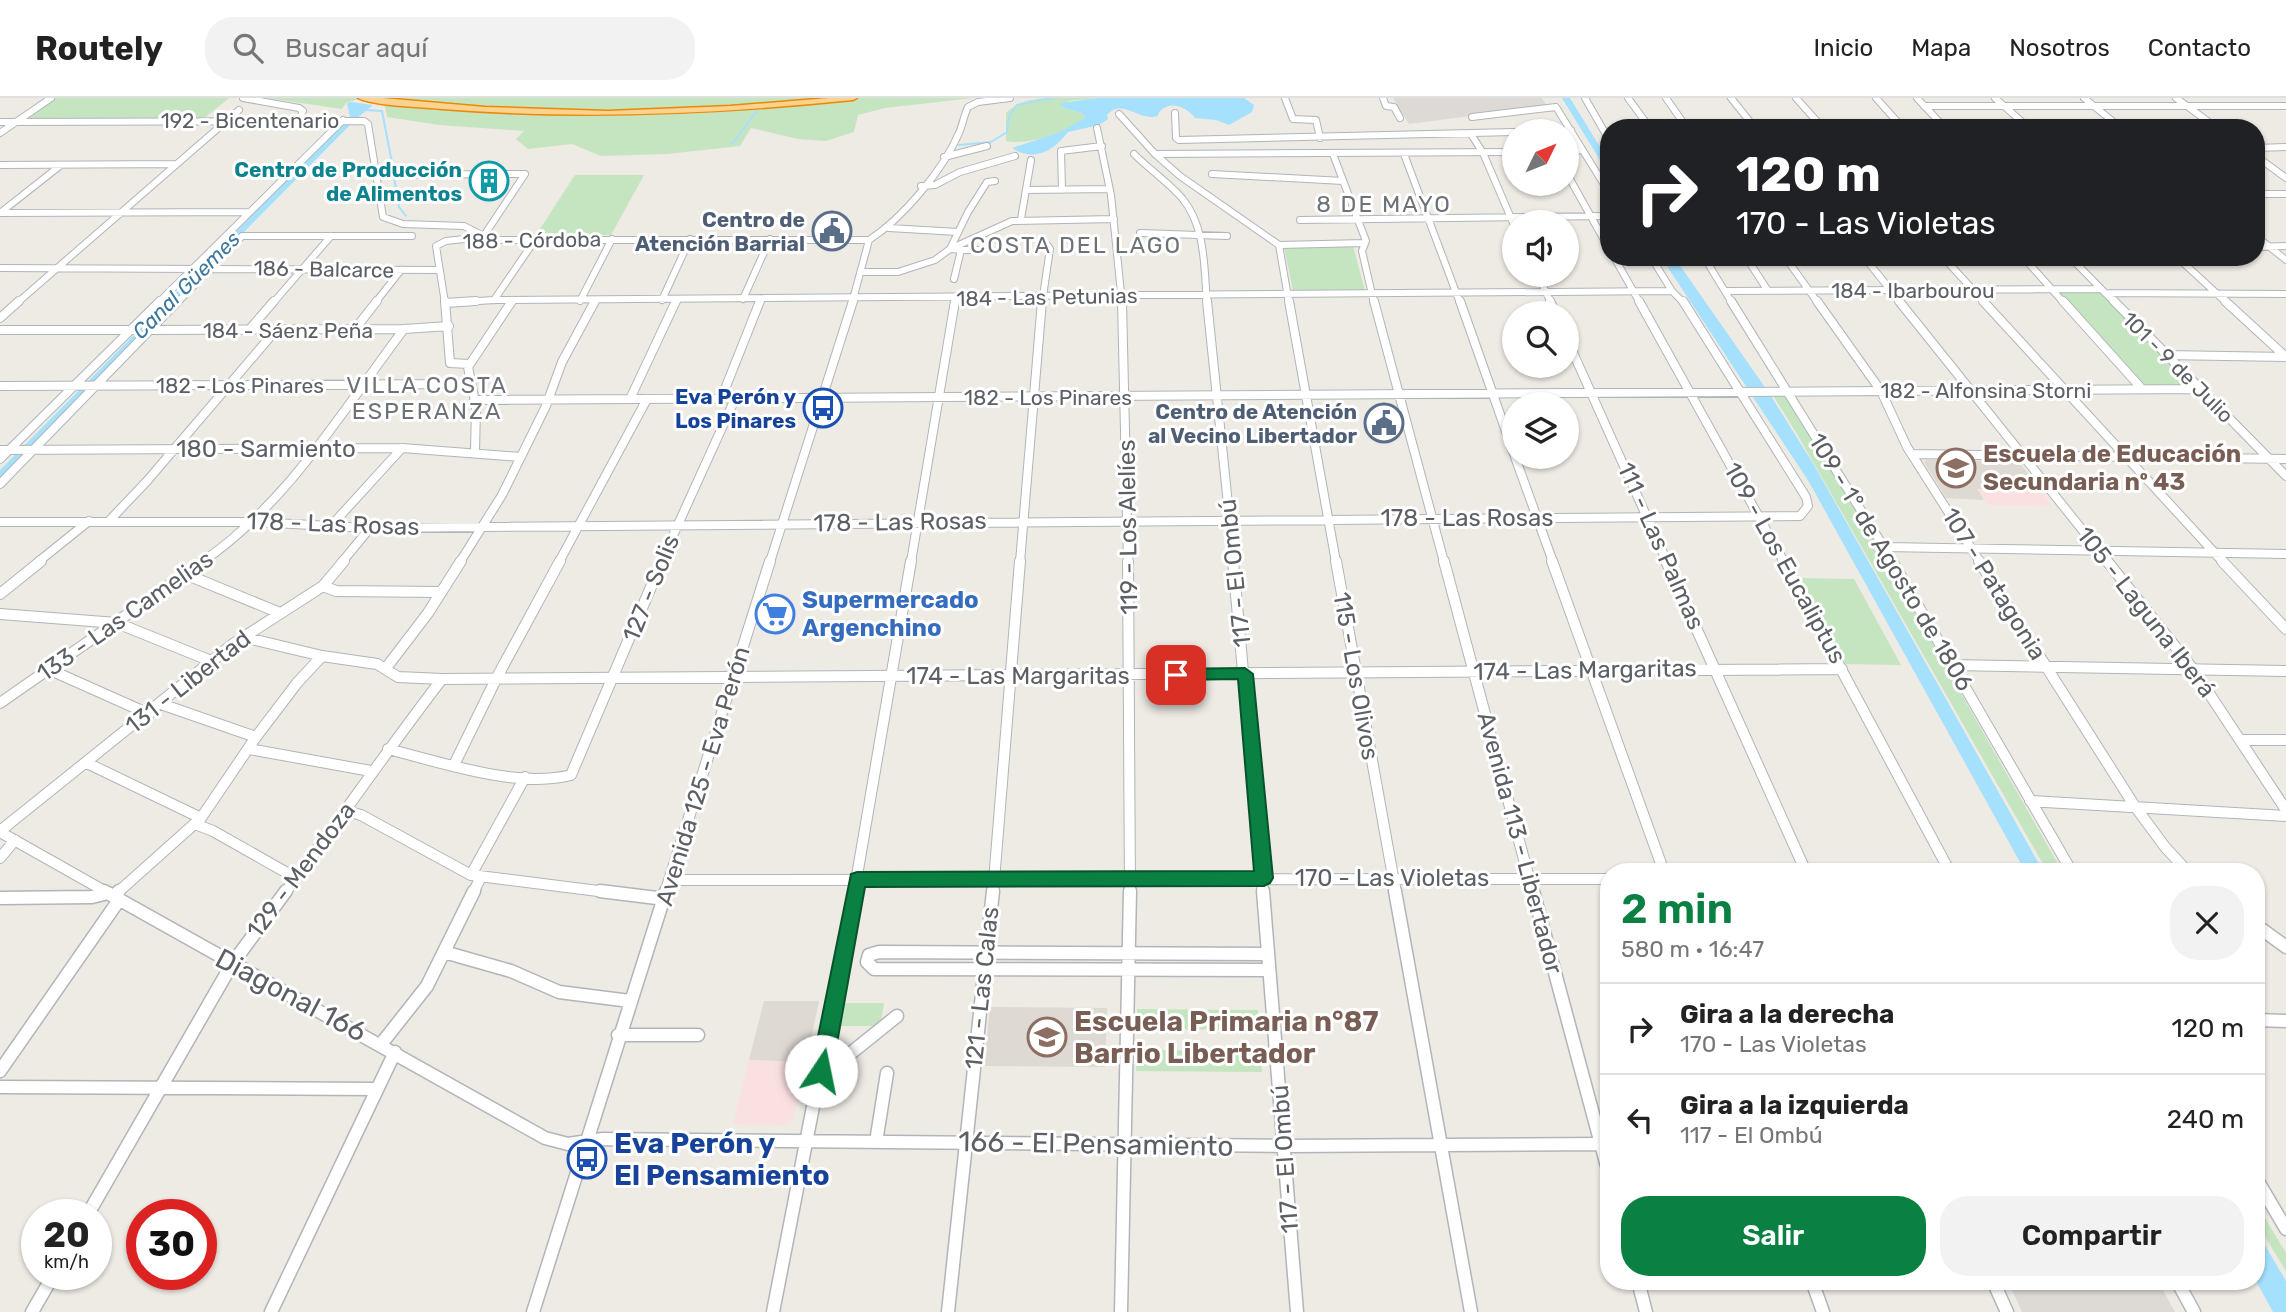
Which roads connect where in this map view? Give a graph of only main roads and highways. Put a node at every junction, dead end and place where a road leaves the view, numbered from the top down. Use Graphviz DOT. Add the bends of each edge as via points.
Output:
graph roads {
  1 [pos="362,98"];
  2 [pos="404,98"];
  3 [pos="756,98"];
  4 [pos="803,98"];
  5 [pos="853,98"];
  6 [pos="628,108"];
  1 -- 5 [label="highway" via="502,112 611,114"];
  2 -- 6 [label="highway"];
  3 -- 6 [label="highway"];
  4 -- 6 [label="highway"];
}
